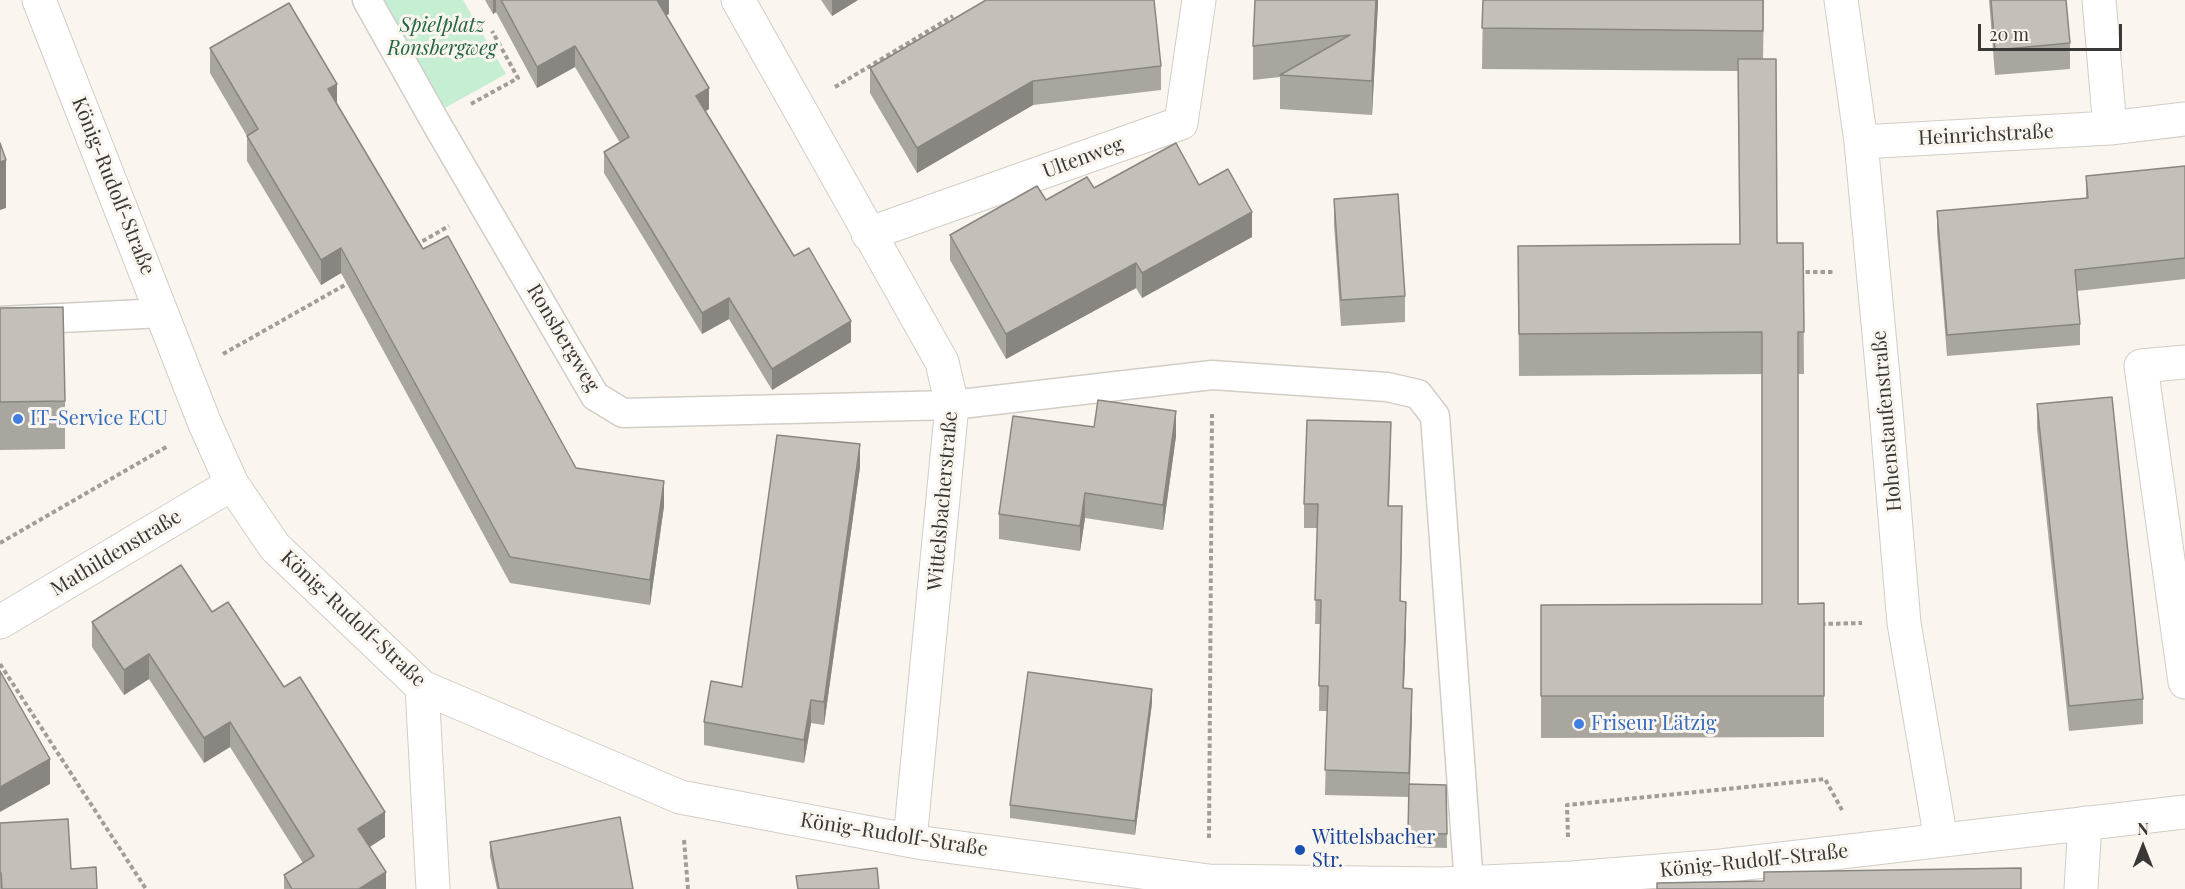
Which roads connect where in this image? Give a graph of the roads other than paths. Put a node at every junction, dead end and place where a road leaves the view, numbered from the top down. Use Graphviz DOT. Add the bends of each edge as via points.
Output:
graph roads {
  1 [pos="39,0"];
  2 [pos="367,0"];
  3 [pos="738,0"];
  4 [pos="1199,0"];
  5 [pos="1841,0"];
  6 [pos="2099,0"];
  7 [pos="2185,119"];
  8 [pos="2110,128"];
  9 [pos="1861,142"];
  10 [pos="868,234"];
  11 [pos="163,313"];
  12 [pos="0,321"];
  13 [pos="2185,362"];
  14 [pos="952,405"];
  15 [pos="232,484"];
  16 [pos="0,622"];
  17 [pos="2185,682"];
  18 [pos="422,687"];
  19 [pos="2185,812"];
  20 [pos="2085,823"];
  21 [pos="910,840"];
  22 [pos="1941,840"];
  23 [pos="1469,884"];
  24 [pos="1209,885"];
  25 [pos="433,889"];
  26 [pos="2081,889"];
  1 -- 11 [label="street, König-Rudolf-Straße"];
  2 -- 14 [label="lane, Ronsbergweg" via="595,396 623,413"];
  3 -- 10 [label="street, Wittelsbacherstraße"];
  4 -- 10 [label="street, Ultenweg" via="1181,123"];
  5 -- 9 [label="street, Hohenstaufenstraße"];
  6 -- 8 [label="street"];
  7 -- 8 [label="street, Heinrichstraße"];
  8 -- 9 [label="street, Heinrichstraße"];
  9 -- 22 [label="street, Hohenstaufenstraße" via="1904,623"];
  10 -- 14 [label="street, Wittelsbacherstraße" via="942,362"];
  11 -- 12 [label="lane"];
  11 -- 15 [label="street, König-Rudolf-Straße"];
  13 -- 17 [label="street" via="2141,366"];
  14 -- 21 [label="street, Wittelsbacherstraße"];
  14 -- 23 [label="lane, Ronsbergweg" via="1212,375 1387,387 1418,394 1435,416"];
  15 -- 16 [label="street, Mathildenstraße"];
  15 -- 18 [label="street, König-Rudolf-Straße" via="275,546"];
  18 -- 21 [label="street, König-Rudolf-Straße" via="680,797"];
  18 -- 25 [label="street"];
  19 -- 20 [label="street, König-Rudolf-Straße"];
  20 -- 22 [label="street, König-Rudolf-Straße"];
  20 -- 26 [label="street"];
  21 -- 24 [label="street, König-Rudolf-Straße"];
  22 -- 23 [label="street, König-Rudolf-Straße" via="1721,866"];
  23 -- 24 [label="street, König-Rudolf-Straße"];
}
